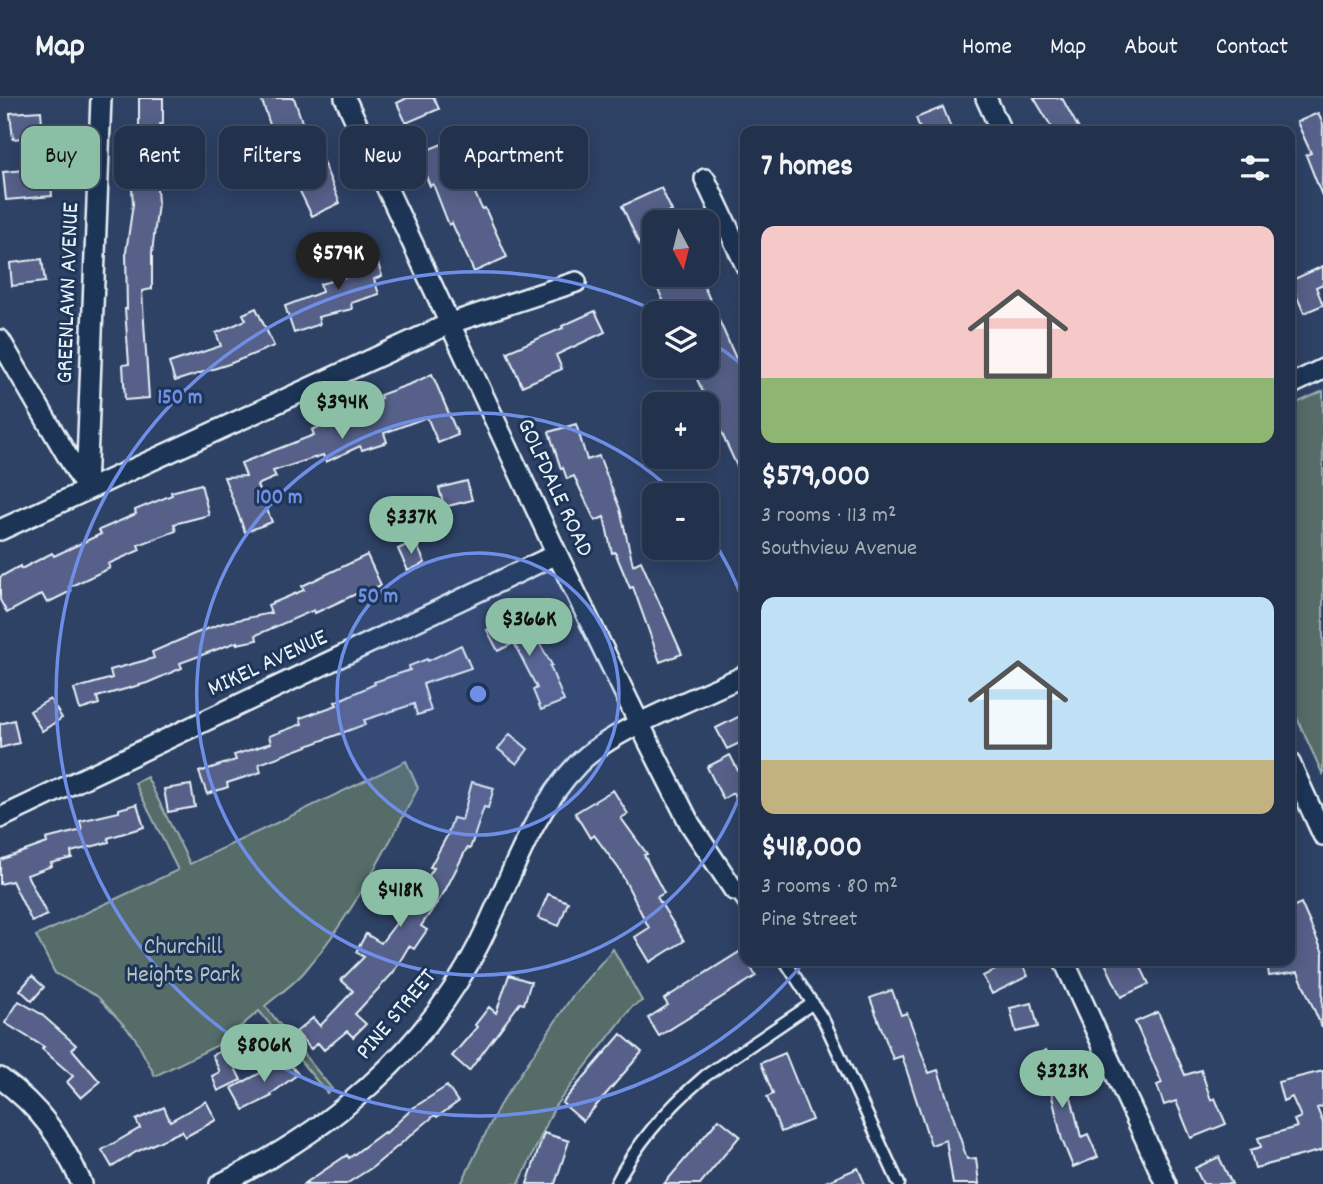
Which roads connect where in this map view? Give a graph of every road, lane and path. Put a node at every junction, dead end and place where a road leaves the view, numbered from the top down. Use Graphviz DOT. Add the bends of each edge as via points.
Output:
graph roads {
  1 [pos="101,98"];
  2 [pos="345,98"];
  3 [pos="986,98"];
  4 [pos="999,126"];
  5 [pos="705,178"];
  6 [pos="740,253"];
  7 [pos="576,282"];
  8 [pos="451,323"];
  9 [pos="0,340"];
  10 [pos="1323,369"];
  11 [pos="1295,383"];
  12 [pos="86,489"];
  13 [pos="0,530"];
  14 [pos="558,554"];
  15 [pos="740,679"];
  16 [pos="640,724"];
  17 [pos="1295,774"];
  18 [pos="0,818"];
  19 [pos="1323,835"];
  20 [pos="740,898"];
  21 [pos="788,966"];
  22 [pos="1066,966"];
  23 [pos="813,1003"];
  24 [pos="0,1078"];
  25 [pos="82,1184"];
  26 [pos="220,1184"];
  27 [pos="616,1184"];
  28 [pos="899,1184"];
  29 [pos="1166,1184"];
  1 -- 12 [label="street, GREENLAWN AVENUE"];
  2 -- 8 [label="street, GOLFDALE ROAD"];
  3 -- 4 [label="street"];
  5 -- 6 [label="street"];
  7 -- 8 [label="street"];
  8 -- 12 [label="street"];
  8 -- 14 [label="street, GOLFDALE ROAD"];
  9 -- 12 [label="street"];
  10 -- 11 [label="street"];
  12 -- 13 [label="street"];
  14 -- 16 [label="street, GOLFDALE ROAD"];
  14 -- 18 [label="street, MIKEL AVENUE"];
  15 -- 16 [label="street, PINE STREET"];
  16 -- 20 [label="street, GOLFDALE ROAD" via="690,824"];
  16 -- 26 [label="street, PINE STREET" via="580,761 558,786 478,947 431,1020 403,1053 330,1119 288,1148"];
  17 -- 19 [label="street"];
  21 -- 23 [label="lane"];
  22 -- 29 [label="street"];
  23 -- 27 [label="lane" via="692,1087 636,1149"];
  23 -- 28 [label="lane"];
  24 -- 25 [label="street" via="47,1121"];
}
